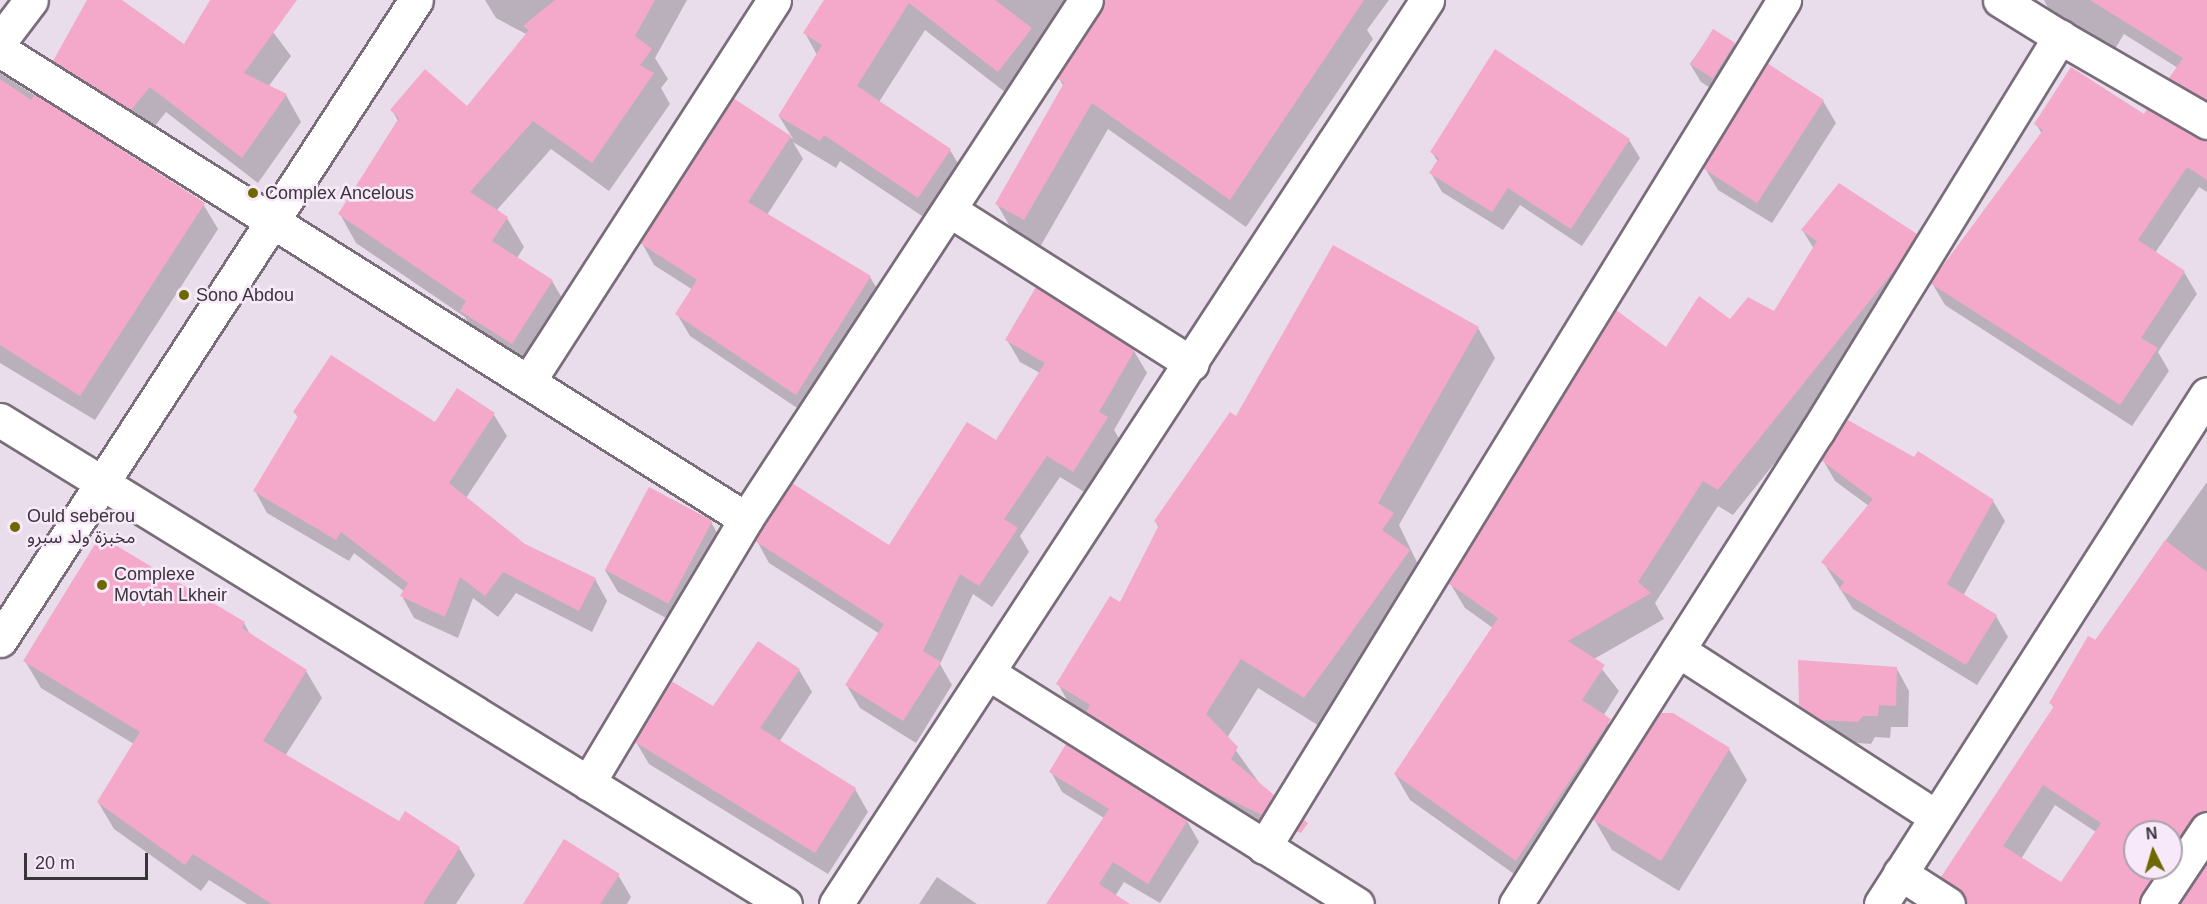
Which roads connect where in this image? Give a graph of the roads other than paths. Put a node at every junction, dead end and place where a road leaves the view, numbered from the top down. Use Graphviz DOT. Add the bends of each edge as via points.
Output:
graph roads {
  1 [pos="31,0"];
  2 [pos="416,0"];
  3 [pos="774,0"];
  4 [pos="1086,0"];
  5 [pos="1427,0"];
  6 [pos="1784,0"];
  7 [pos="2000,0"];
  8 [pos="2060,37"];
  9 [pos="0,41"];
  10 [pos="0,50"];
  11 [pos="2207,122"];
  12 [pos="951,212"];
  13 [pos="273,223"];
  14 [pos="1192,364"];
  15 [pos="528,382"];
  16 [pos="2202,413"];
  17 [pos="0,420"];
  18 [pos="104,486"];
  19 [pos="746,519"];
  20 [pos="0,640"];
  21 [pos="1678,650"];
  22 [pos="990,674"];
  23 [pos="588,783"];
  24 [pos="1936,817"];
  25 [pos="2207,829"];
  26 [pos="1264,847"];
  27 [pos="1900,873"];
  28 [pos="785,904"];
  29 [pos="836,904"];
  30 [pos="1357,904"];
  31 [pos="1516,904"];
  32 [pos="1881,904"];
  33 [pos="1948,904"];
  34 [pos="2157,904"];
  1 -- 9 [label="street"];
  2 -- 13 [label="street"];
  3 -- 15 [label="street"];
  4 -- 12 [label="street"];
  5 -- 14 [label="street"];
  6 -- 26 [label="street"];
  7 -- 8 [label="street"];
  8 -- 11 [label="street"];
  8 -- 21 [label="street"];
  10 -- 13 [label="street"];
  12 -- 14 [label="street"];
  12 -- 19 [label="street"];
  13 -- 15 [label="street"];
  13 -- 18 [label="street"];
  14 -- 22 [label="street"];
  15 -- 19 [label="street"];
  16 -- 24 [label="street"];
  17 -- 18 [label="street"];
  18 -- 20 [label="street"];
  18 -- 23 [label="street"];
  19 -- 23 [label="street"];
  21 -- 24 [label="street"];
  21 -- 31 [label="street"];
  22 -- 26 [label="street"];
  22 -- 29 [label="street"];
  23 -- 28 [label="street"];
  24 -- 27 [label="street"];
  25 -- 34 [label="street"];
  26 -- 30 [label="street"];
  27 -- 32 [label="street"];
  27 -- 33 [label="street"];
}
